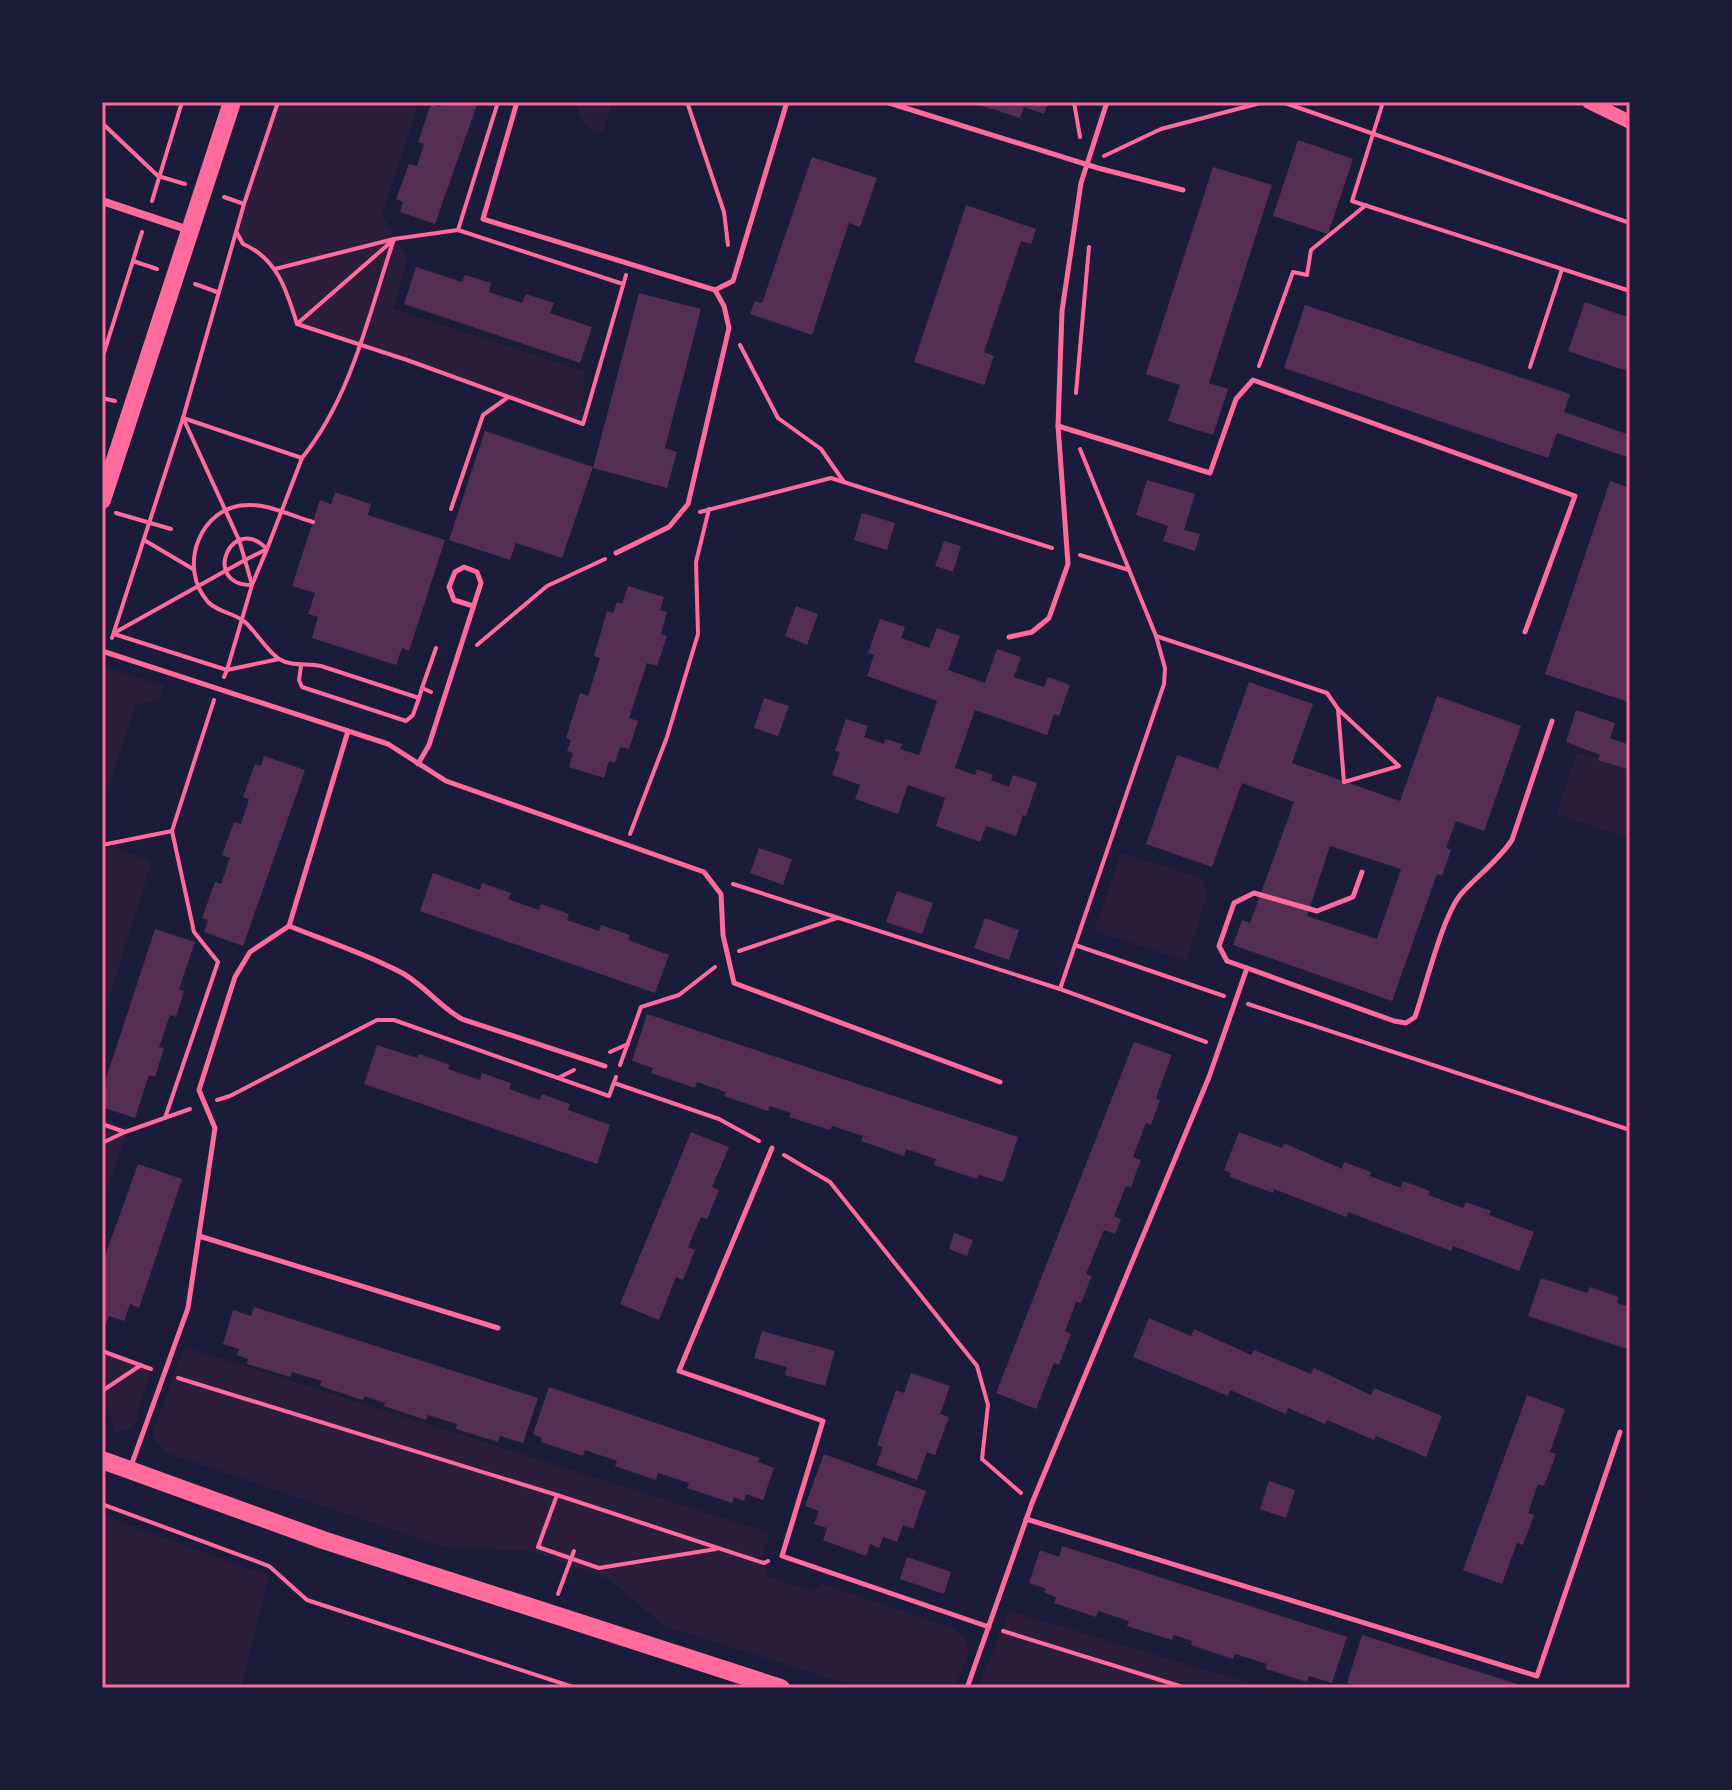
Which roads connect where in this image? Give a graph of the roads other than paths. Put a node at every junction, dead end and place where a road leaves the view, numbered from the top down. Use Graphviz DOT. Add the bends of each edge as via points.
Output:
graph roads {
  1 [pos="232,102"];
  2 [pos="517,102"];
  3 [pos="787,102"];
  4 [pos="886,102"];
  5 [pos="1107,102"];
  6 [pos="1589,102"];
  7 [pos="1630,122"];
  8 [pos="1085,164"];
  9 [pos="1183,190"];
  10 [pos="102,201"];
  11 [pos="190,230"];
  12 [pos="715,290"];
  13 [pos="1058,426"];
  14 [pos="108,506"];
  15 [pos="616,553"];
  16 [pos="473,606"];
  17 [pos="1525,632"];
  18 [pos="1009,637"];
  19 [pos="105,652"];
  20 [pos="1552,721"];
  21 [pos="348,731"];
  22 [pos="418,764"];
  23 [pos="1362,872"];
  24 [pos="289,926"];
  25 [pos="1247,968"];
  26 [pos="605,1066"];
  27 [pos="1000,1082"];
  28 [pos="772,1148"];
  29 [pos="199,1236"];
  30 [pos="498,1328"];
  31 [pos="1620,1432"];
  32 [pos="102,1460"];
  33 [pos="130,1470"];
  34 [pos="1026,1519"];
  35 [pos="989,1627"];
  36 [pos="781,1688"];
  37 [pos="967,1688"];
  1 -- 11 [label="main road"];
  2 -- 12 [label="lane" via="483,219"];
  3 -- 12 [label="lane" via="733,281"];
  4 -- 8 [label="lane"];
  5 -- 8 [label="lane"];
  6 -- 7 [label="street"];
  8 -- 9 [label="lane"];
  8 -- 13 [label="lane" via="1062,311"];
  10 -- 11 [label="street"];
  11 -- 14 [label="main road"];
  12 -- 15 [label="lane" via="729,328 688,504 669,527"];
  13 -- 17 [label="lane" via="1210,473 1236,399 1253,380 1575,496"];
  13 -- 18 [label="lane" via="1068,564 1049,618 1032,632"];
  16 -- 16 [label="lane" via="481,583 477,572 464,567 455,572 449,587 454,600"];
  16 -- 22 [label="lane" via="429,745"];
  19 -- 21 [label="lane"];
  20 -- 25 [label="lane" via="1512,840 1450,911 1415,1017 1406,1023 1394,1021"];
  21 -- 22 [label="lane" via="388,744"];
  21 -- 24 [label="lane"];
  22 -- 27 [label="lane" via="446,781 704,872 721,894 734,983"];
  23 -- 25 [label="lane" via="1353,897 1317,911 1254,893 1234,903 1219,946 1227,961"];
  24 -- 26 [label="lane" via="402,973 462,1019"];
  24 -- 29 [label="lane" via="250,952 235,977 199,1090 215,1128"];
  25 -- 34 [label="lane" via="1220,1047"];
  28 -- 35 [label="lane" via="679,1371 823,1421 782,1556"];
  29 -- 30 [label="lane"];
  29 -- 33 [label="lane" via="188,1308"];
  31 -- 34 [label="lane" via="1537,1676"];
  32 -- 33 [label="main road"];
  33 -- 36 [label="main road" via="323,1540"];
  34 -- 35 [label="lane"];
  35 -- 37 [label="lane"];
}
